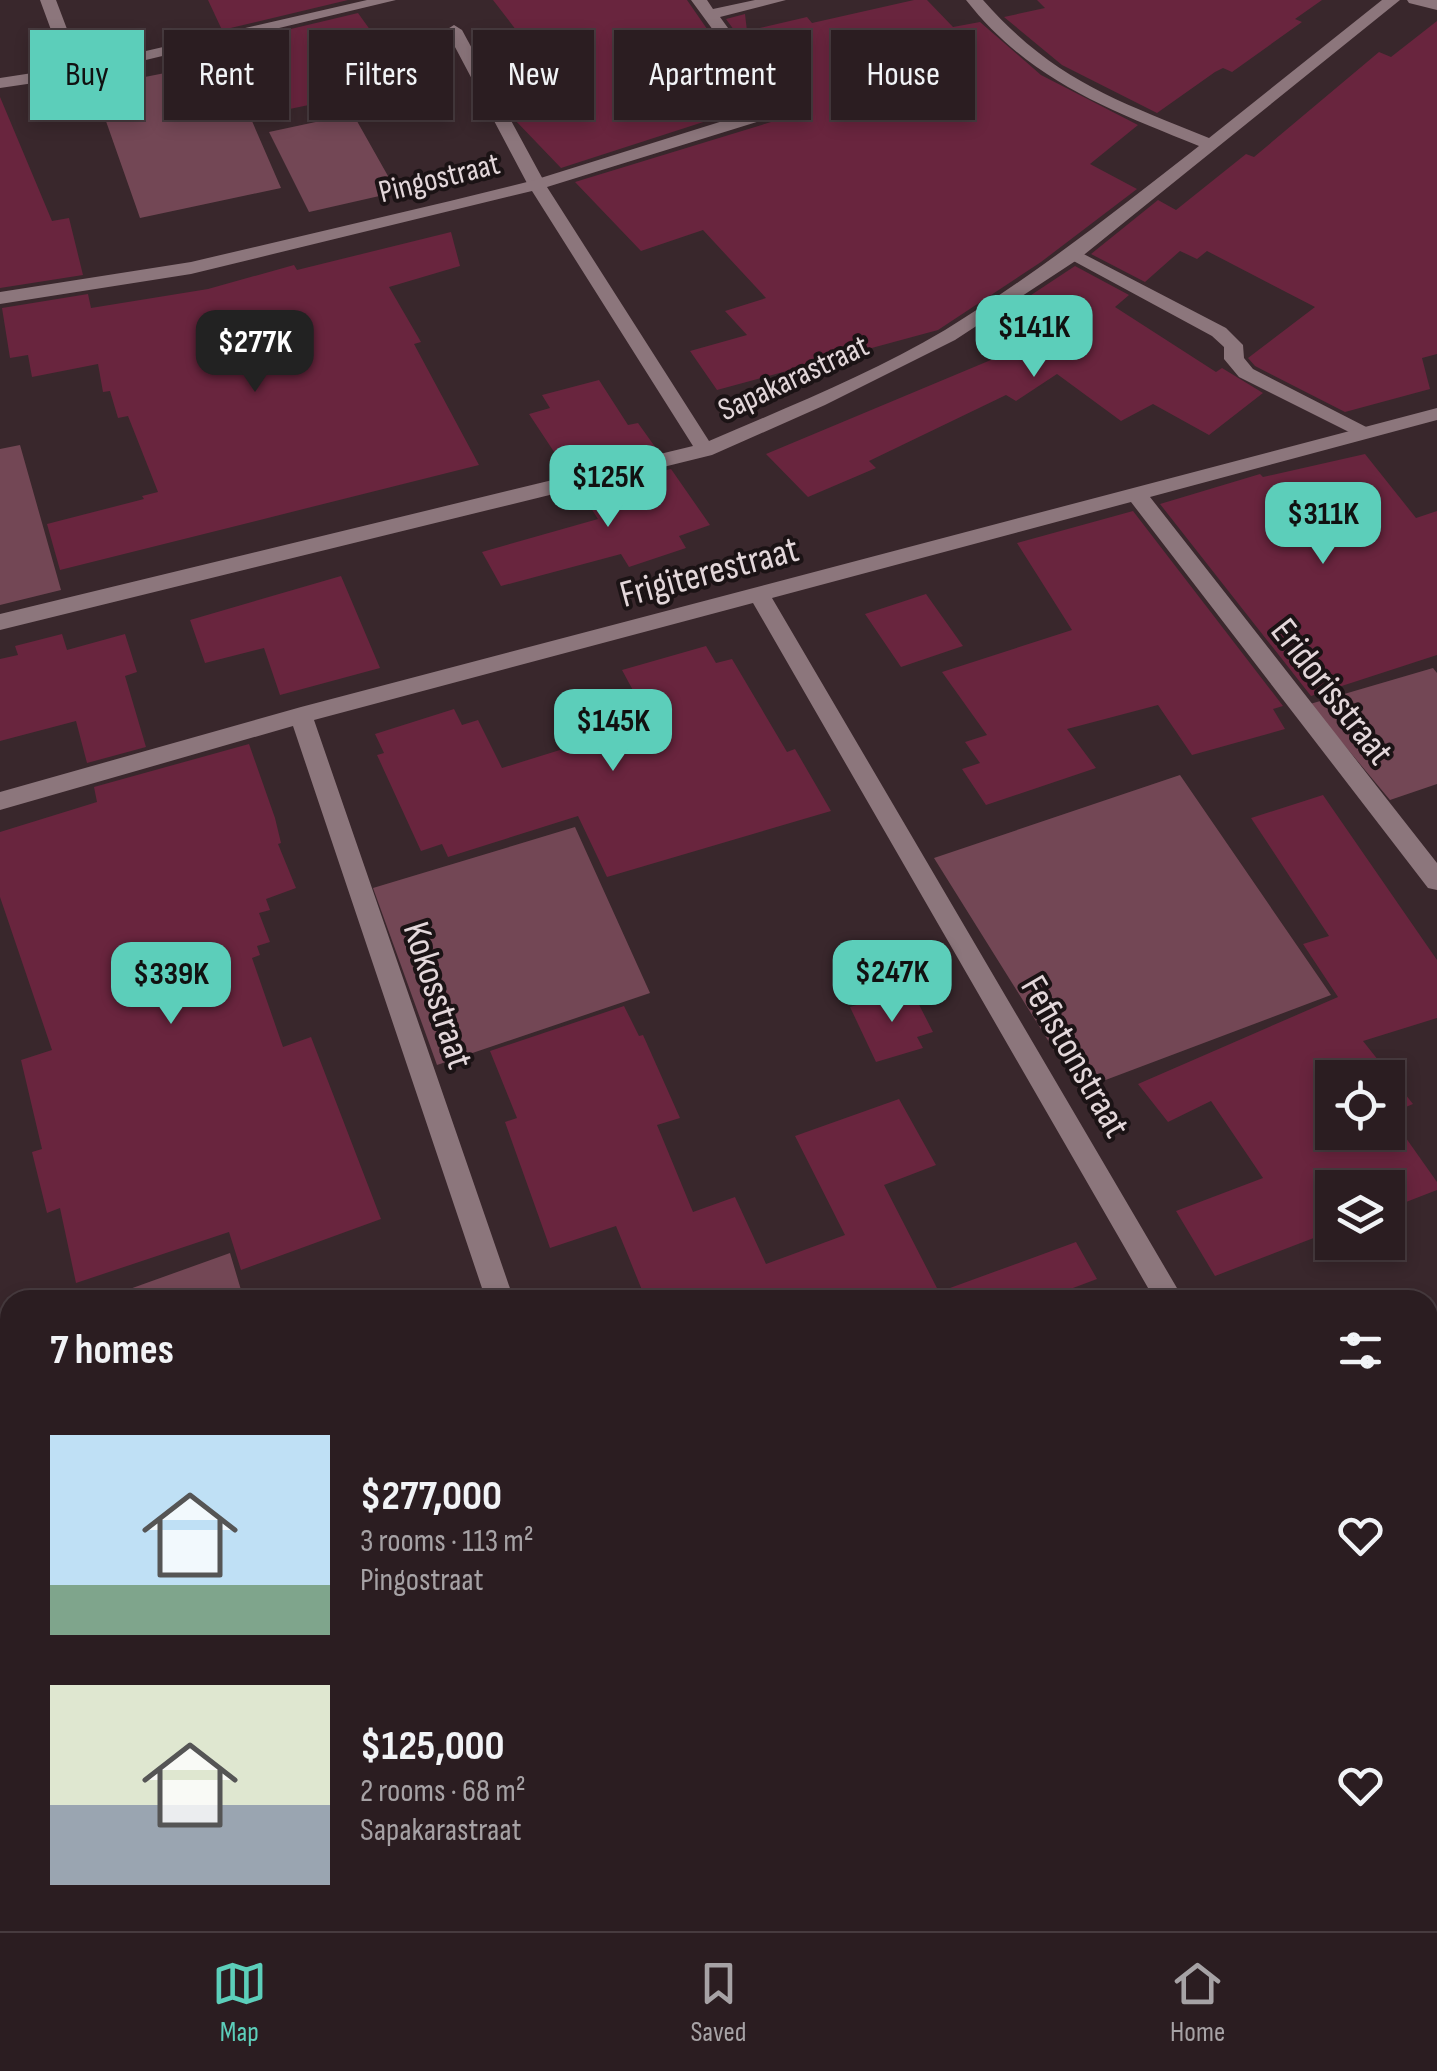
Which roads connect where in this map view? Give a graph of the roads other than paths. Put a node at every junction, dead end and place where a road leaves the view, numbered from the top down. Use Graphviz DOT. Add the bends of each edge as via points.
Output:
graph roads {
  1 [pos="48,0"];
  2 [pos="388,0"];
  3 [pos="778,0"];
  4 [pos="974,0"];
  5 [pos="1392,0"];
  6 [pos="1415,0"];
  7 [pos="1437,5"];
  8 [pos="704,7"];
  9 [pos="59,30"];
  10 [pos="454,30"];
  11 [pos="144,56"];
  12 [pos="30,79"];
  13 [pos="0,84"];
  14 [pos="1210,144"];
  15 [pos="536,184"];
  16 [pos="1074,254"];
  17 [pos="0,298"];
  18 [pos="1436,415"];
  19 [pos="1366,432"];
  20 [pos="705,450"];
  21 [pos="1138,496"];
  22 [pos="759,594"];
  23 [pos="0,622"];
  24 [pos="302,715"];
  25 [pos="0,801"];
  26 [pos="1437,882"];
  27 [pos="497,1290"];
  28 [pos="1164,1290"];
  1 -- 9 [label="street"];
  2 -- 11 [label="street"];
  3 -- 8 [label="street"];
  4 -- 14 [label="street" via="1020,50 1052,72"];
  5 -- 14 [label="street, Sapakarastraat"];
  6 -- 7 [label="street"];
  8 -- 15 [label="street, Pingostraat" via="772,106 747,121"];
  10 -- 15 [label="street"];
  12 -- 13 [label="street"];
  14 -- 16 [label="street, Sapakarastraat"];
  15 -- 17 [label="street, Pingostraat" via="190,268"];
  15 -- 20 [label="street"];
  16 -- 19 [label="street" via="1219,332 1246,373"];
  16 -- 20 [label="street, Sapakarastraat" via="948,336"];
  18 -- 19 [label="street, Frigiterestraat"];
  19 -- 21 [label="street, Frigiterestraat"];
  20 -- 23 [label="street, Sapakarastraat"];
  21 -- 22 [label="street, Frigiterestraat"];
  21 -- 26 [label="street, Eridorisstraat"];
  22 -- 24 [label="street, Frigiterestraat"];
  22 -- 28 [label="street, Fefistonstraat"];
  24 -- 25 [label="street, Frigiterestraat"];
  24 -- 27 [label="street, Kokosstraat"];
}
